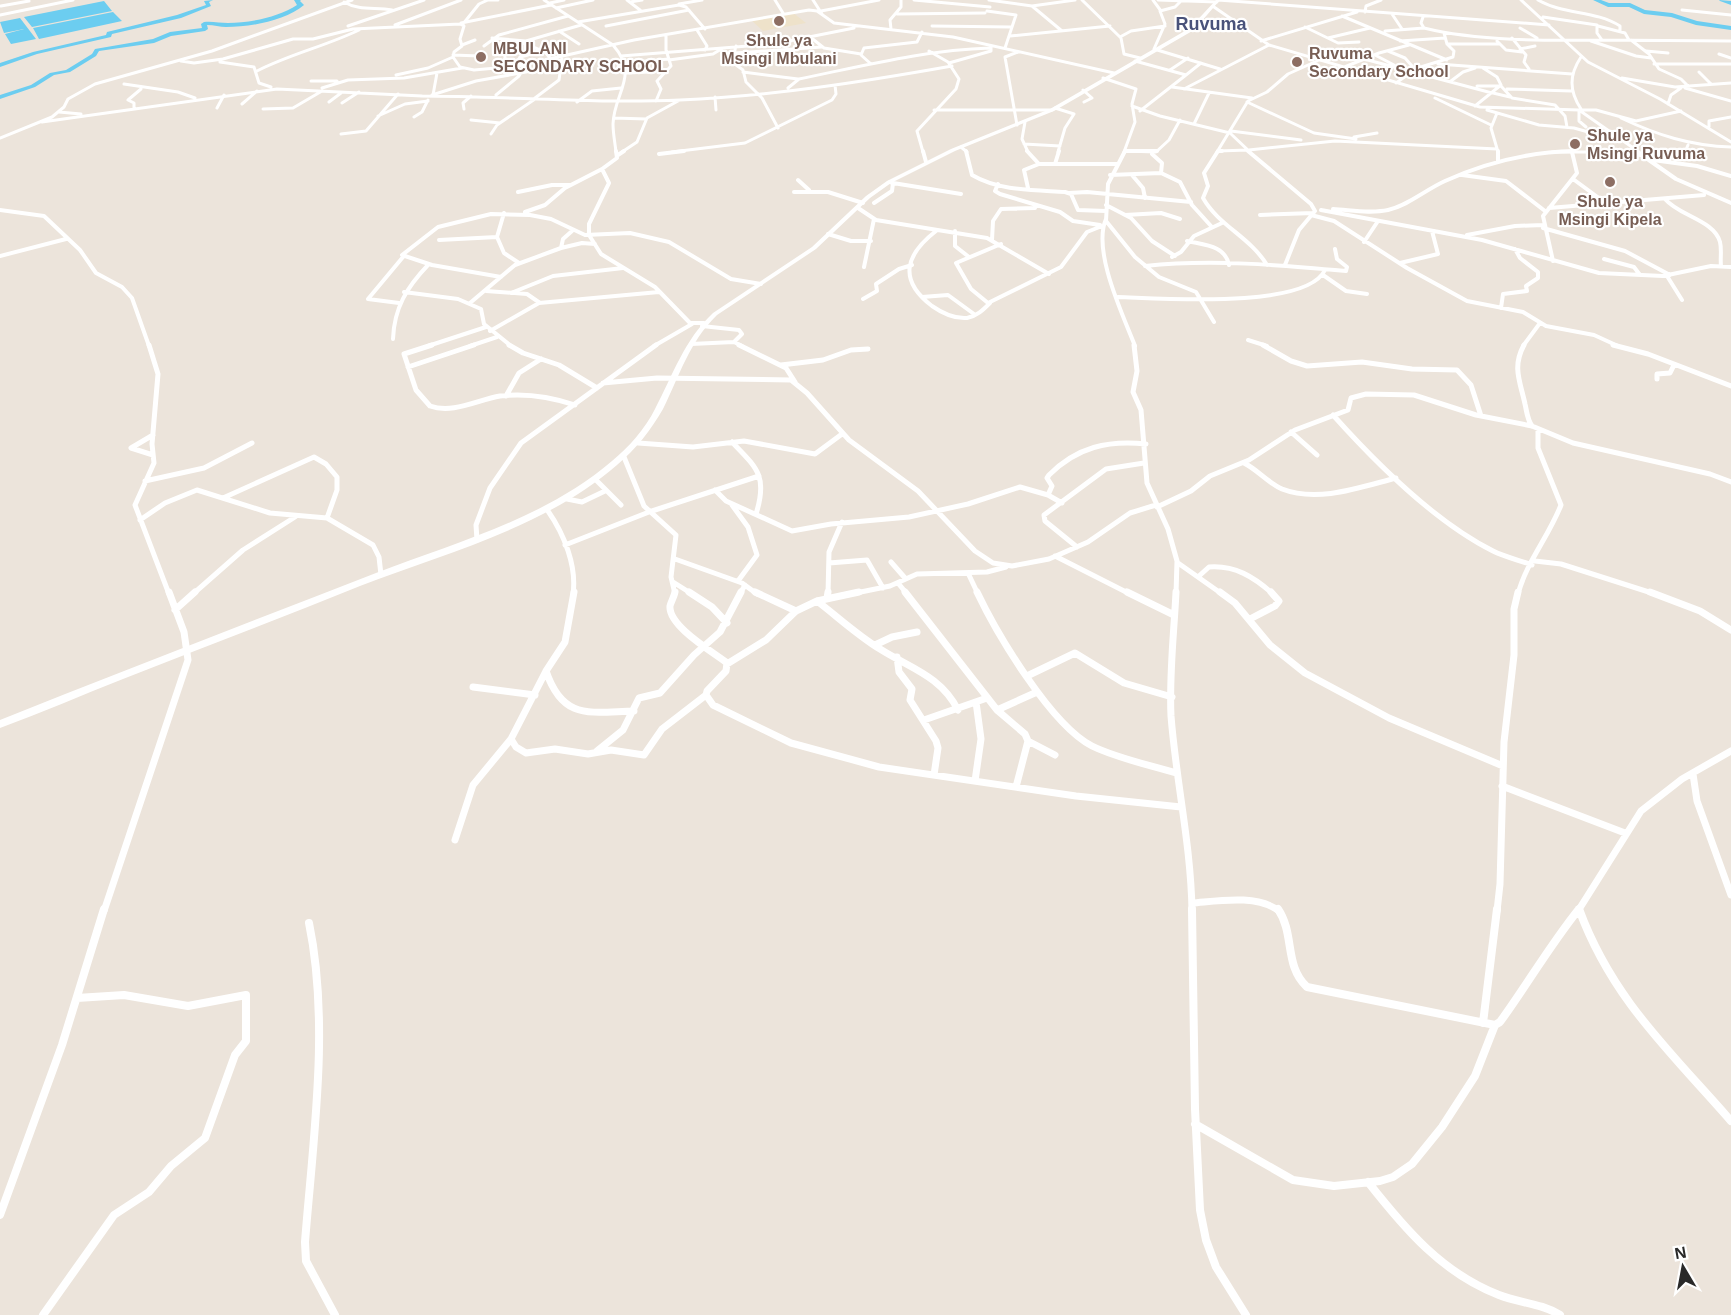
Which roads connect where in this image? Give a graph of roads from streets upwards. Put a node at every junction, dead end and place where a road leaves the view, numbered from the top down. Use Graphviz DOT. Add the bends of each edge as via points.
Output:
graph roads {
  1 [pos="8,0"];
  2 [pos="73,0"];
  3 [pos="352,0"];
  4 [pos="424,0"];
  5 [pos="461,0"];
  6 [pos="488,0"];
  7 [pos="498,0"];
  8 [pos="544,0"];
  9 [pos="564,0"];
  10 [pos="593,0"];
  11 [pos="642,0"];
  12 [pos="702,0"];
  13 [pos="775,0"];
  14 [pos="813,0"];
  15 [pos="879,0"];
  16 [pos="901,0"];
  17 [pos="914,0"];
  18 [pos="989,0"];
  19 [pos="1075,0"];
  20 [pos="1082,0"];
  21 [pos="1153,0"];
  22 [pos="1158,0"];
  23 [pos="1381,0"];
  24 [pos="1521,0"];
  25 [pos="1538,0"];
  26 [pos="29,1"];
  27 [pos="628,1"];
  28 [pos="344,2"];
  29 [pos="996,2"];
  30 [pos="1180,2"];
  31 [pos="1216,2"];
  32 [pos="551,4"];
  33 [pos="409,5"];
  34 [pos="672,5"];
  35 [pos="1,6"];
  36 [pos="1032,6"];
  37 [pos="1698,6"];
  38 [pos="990,7"];
  39 [pos="556,8"];
  40 [pos="1560,8"];
  41 [pos="396,10"];
  42 [pos="640,10"];
  43 [pos="689,10"];
  44 [pos="1682,10"];
  45 [pos="1161,11"];
  46 [pos="1360,11"];
  47 [pos="425,12"];
  48 [pos="986,12"];
  49 [pos="1365,12"];
  50 [pos="1700,12"];
  51 [pos="783,13"];
  52 [pos="822,13"];
  53 [pos="938,13"];
  54 [pos="897,14"];
  55 [pos="1392,14"];
  56 [pos="0,15"];
  57 [pos="1731,15"];
  58 [pos="568,16"];
  59 [pos="1342,16"];
  60 [pos="1423,16"];
  61 [pos="1543,17"];
  62 [pos="1562,19"];
  63 [pos="464,23"];
  64 [pos="515,23"];
  65 [pos="580,23"];
  66 [pos="1524,24"];
  67 [pos="392,26"];
  68 [pos="606,26"];
  69 [pos="933,26"];
  70 [pos="1110,26"];
  71 [pos="1165,26"];
  72 [pos="1549,26"];
  73 [pos="1598,26"];
  74 [pos="864,27"];
  75 [pos="1011,27"];
  76 [pos="1305,27"];
  77 [pos="360,28"];
  78 [pos="524,28"];
  79 [pos="982,28"];
  80 [pos="1371,28"];
  81 [pos="1424,28"];
  82 [pos="1520,28"];
  83 [pos="705,29"];
  84 [pos="891,29"];
  85 [pos="1402,29"];
  86 [pos="345,30"];
  87 [pos="697,30"];
  88 [pos="559,31"];
  89 [pos="1062,31"];
  90 [pos="1382,31"];
  91 [pos="1620,31"];
  92 [pos="922,32"];
  93 [pos="930,33"];
  94 [pos="1444,33"];
  95 [pos="666,36"];
  96 [pos="809,36"];
  97 [pos="1010,36"];
  98 [pos="1120,37"];
  99 [pos="1491,37"];
  100 [pos="1327,38"];
  101 [pos="1445,38"];
  102 [pos="492,39"];
  103 [pos="1514,39"];
  104 [pos="475,40"];
  105 [pos="1544,40"];
  106 [pos="1588,40"];
  107 [pos="1601,40"];
  108 [pos="1630,40"];
  109 [pos="1261,41"];
  110 [pos="1400,41"];
  111 [pos="1565,41"];
  112 [pos="1731,41"];
  113 [pos="524,42"];
  114 [pos="1359,42"];
  115 [pos="229,44"];
  116 [pos="579,44"];
  117 [pos="1447,44"];
  118 [pos="1500,44"];
  119 [pos="462,45"];
  120 [pos="613,45"];
  121 [pos="1269,45"];
  122 [pos="1409,45"];
  123 [pos="484,46"];
  124 [pos="736,46"];
  125 [pos="1535,46"];
  126 [pos="723,47"];
  127 [pos="822,47"];
  128 [pos="991,48"];
  129 [pos="1004,48"];
  130 [pos="1154,49"];
  131 [pos="505,50"];
  132 [pos="705,50"];
  133 [pos="1388,50"];
  134 [pos="1521,50"];
  135 [pos="928,51"];
  136 [pos="1022,51"];
  137 [pos="1645,51"];
  138 [pos="666,52"];
  139 [pos="735,53"];
  140 [pos="1668,53"];
  141 [pos="528,54"];
  142 [pos="861,54"];
  143 [pos="1375,54"];
  144 [pos="1719,54"];
  145 [pos="234,56"];
  146 [pos="453,56"];
  147 [pos="479,56"];
  148 [pos="506,56"];
  149 [pos="566,56"];
  150 [pos="621,56"];
  151 [pos="1581,57"];
  152 [pos="1188,58"];
  153 [pos="1364,58"];
  154 [pos="1651,58"];
  155 [pos="1731,58"];
  156 [pos="551,59"];
  157 [pos="562,59"];
  158 [pos="669,59"];
  159 [pos="181,60"];
  160 [pos="1137,60"];
  161 [pos="1370,60"];
  162 [pos="1447,60"];
  163 [pos="212,61"];
  164 [pos="1317,61"];
  165 [pos="1588,62"];
  166 [pos="527,63"];
  167 [pos="624,63"];
  168 [pos="1201,63"];
  169 [pos="1351,63"];
  170 [pos="1576,63"];
  171 [pos="1653,63"];
  172 [pos="238,64"];
  173 [pos="518,64"];
  174 [pos="871,64"];
  175 [pos="1438,64"];
  176 [pos="1731,64"];
  177 [pos="950,65"];
  178 [pos="1394,66"];
  179 [pos="1463,66"];
  180 [pos="1480,66"];
  181 [pos="463,68"];
  182 [pos="491,68"];
  183 [pos="1342,68"];
  184 [pos="256,69"];
  185 [pos="1220,69"];
  186 [pos="1412,69"];
  187 [pos="1529,69"];
  188 [pos="1170,70"];
  189 [pos="1466,71"];
  190 [pos="437,72"];
  191 [pos="650,72"];
  192 [pos="743,72"];
  193 [pos="1699,72"];
  194 [pos="627,73"];
  195 [pos="1114,73"];
  196 [pos="520,74"];
  197 [pos="1572,74"];
  198 [pos="1186,75"];
  199 [pos="1616,77"];
  200 [pos="382,78"];
  201 [pos="1103,78"];
  202 [pos="798,79"];
  203 [pos="310,81"];
  204 [pos="344,81"];
  205 [pos="478,81"];
  206 [pos="1451,81"];
  207 [pos="1396,83"];
  208 [pos="1731,83"];
  209 [pos="124,84"];
  210 [pos="1711,85"];
  211 [pos="835,86"];
  212 [pos="1470,86"];
  213 [pos="1501,86"];
  214 [pos="1688,86"];
  215 [pos="1172,87"];
  216 [pos="1681,87"];
  217 [pos="278,88"];
  218 [pos="621,88"];
  219 [pos="1184,88"];
  220 [pos="141,89"];
  221 [pos="788,89"];
  222 [pos="1416,89"];
  223 [pos="1507,89"];
  224 [pos="258,90"];
  225 [pos="314,90"];
  226 [pos="322,90"];
  227 [pos="1083,90"];
  228 [pos="1571,91"];
  229 [pos="344,92"];
  230 [pos="359,92"];
  231 [pos="759,92"];
  232 [pos="369,93"];
  233 [pos="1209,93"];
  234 [pos="1492,93"];
  235 [pos="224,94"];
  236 [pos="398,94"];
  237 [pos="471,96"];
  238 [pos="496,96"];
  239 [pos="716,97"];
  240 [pos="1510,97"];
  241 [pos="196,98"];
  242 [pos="364,98"];
  243 [pos="430,98"];
  244 [pos="1252,98"];
  245 [pos="534,99"];
  246 [pos="656,100"];
  247 [pos="681,100"];
  248 [pos="1731,101"];
  249 [pos="329,102"];
  250 [pos="577,102"];
  251 [pos="618,102"];
  252 [pos="1084,102"];
  253 [pos="1247,102"];
  254 [pos="342,103"];
  255 [pos="242,104"];
  256 [pos="1668,104"];
  257 [pos="1132,106"];
  258 [pos="1477,107"];
  259 [pos="217,108"];
  260 [pos="1521,108"];
  261 [pos="134,109"];
  262 [pos="263,109"];
  263 [pos="464,109"];
  264 [pos="1015,109"];
  265 [pos="1053,109"];
  266 [pos="1562,109"];
  267 [pos="716,110"];
  268 [pos="934,110"];
  269 [pos="1142,110"];
  270 [pos="1579,110"];
  271 [pos="1681,111"];
  272 [pos="59,112"];
  273 [pos="1497,113"];
  274 [pos="100,114"];
  275 [pos="1469,114"];
  276 [pos="1134,115"];
  277 [pos="377,116"];
  278 [pos="414,117"];
  279 [pos="1731,117"];
  280 [pos="614,118"];
  281 [pos="646,118"];
  282 [pos="1621,118"];
  283 [pos="471,120"];
  284 [pos="1180,120"];
  285 [pos="1528,122"];
  286 [pos="42,123"];
  287 [pos="500,123"];
  288 [pos="1021,123"];
  289 [pos="1194,124"];
  290 [pos="1599,124"];
  291 [pos="1491,125"];
  292 [pos="1568,127"];
  293 [pos="1586,127"];
  294 [pos="1710,127"];
  295 [pos="778,128"];
  296 [pos="1580,129"];
  297 [pos="1231,132"];
  298 [pos="1377,133"];
  299 [pos="341,134"];
  300 [pos="491,134"];
  301 [pos="1731,134"];
  302 [pos="1723,136"];
  303 [pos="0,138"];
  304 [pos="1351,138"];
  305 [pos="1342,141"];
  306 [pos="1322,142"];
  307 [pos="1731,142"];
  308 [pos="1374,143"];
  309 [pos="1627,143"];
  310 [pos="1024,144"];
  311 [pos="1688,145"];
  312 [pos="1060,146"];
  313 [pos="961,147"];
  314 [pos="1731,147"];
  315 [pos="1497,149"];
  316 [pos="1249,150"];
  317 [pos="1125,151"];
  318 [pos="1218,151"];
  319 [pos="1572,152"];
  320 [pos="659,154"];
  321 [pos="1152,154"];
  322 [pos="618,155"];
  323 [pos="1644,156"];
  324 [pos="1649,160"];
  325 [pos="926,162"];
  326 [pos="1498,162"];
  327 [pos="1039,164"];
  328 [pos="1055,164"];
  329 [pos="1117,164"];
  330 [pos="602,170"];
  331 [pos="1161,173"];
  332 [pos="1132,175"];
  333 [pos="1461,175"];
  334 [pos="1110,176"];
  335 [pos="1731,176"];
  336 [pos="1573,179"];
  337 [pos="798,180"];
  338 [pos="891,183"];
  339 [pos="998,184"];
  340 [pos="573,185"];
  341 [pos="1028,188"];
  342 [pos="809,190"];
  343 [pos="518,192"];
  344 [pos="794,192"];
  345 [pos="1069,193"];
  346 [pos="961,194"];
  347 [pos="1106,194"];
  348 [pos="1708,195"];
  349 [pos="1145,198"];
  350 [pos="1665,199"];
  351 [pos="1191,202"];
  352 [pos="866,203"];
  353 [pos="1731,203"];
  354 [pos="1608,204"];
  355 [pos="1106,205"];
  356 [pos="1312,205"];
  357 [pos="1038,208"];
  358 [pos="1322,209"];
  359 [pos="0,210"];
  360 [pos="1547,210"];
  361 [pos="504,213"];
  362 [pos="874,213"];
  363 [pos="1313,213"];
  364 [pos="520,214"];
  365 [pos="1124,215"];
  366 [pos="1260,215"];
  367 [pos="1180,219"];
  368 [pos="1104,220"];
  369 [pos="1378,221"];
  370 [pos="1222,222"];
  371 [pos="1211,226"];
  372 [pos="1543,226"];
  373 [pos="572,231"];
  374 [pos="936,231"];
  375 [pos="955,231"];
  376 [pos="1432,231"];
  377 [pos="828,234"];
  378 [pos="589,235"];
  379 [pos="1463,236"];
  380 [pos="497,237"];
  381 [pos="66,239"];
  382 [pos="439,240"];
  383 [pos="992,240"];
  384 [pos="871,241"];
  385 [pos="1188,241"];
  386 [pos="1364,242"];
  387 [pos="595,244"];
  388 [pos="1001,244"];
  389 [pos="561,248"];
  390 [pos="1335,249"];
  391 [pos="1515,249"];
  392 [pos="0,256"];
  393 [pos="1175,256"];
  394 [pos="403,257"];
  395 [pos="969,257"];
  396 [pos="1604,259"];
  397 [pos="1553,261"];
  398 [pos="1164,262"];
  399 [pos="519,263"];
  400 [pos="1399,263"];
  401 [pos="428,265"];
  402 [pos="912,265"];
  403 [pos="1229,265"];
  404 [pos="1268,265"];
  405 [pos="1285,265"];
  406 [pos="1145,266"];
  407 [pos="1721,266"];
  408 [pos="864,267"];
  409 [pos="1731,267"];
  410 [pos="623,268"];
  411 [pos="1324,273"];
  412 [pos="1049,274"];
  413 [pos="1640,275"];
  414 [pos="1669,275"];
  415 [pos="501,277"];
  416 [pos="761,284"];
  417 [pos="486,291"];
  418 [pos="404,292"];
  419 [pos="659,292"];
  420 [pos="511,293"];
  421 [pos="1367,294"];
  422 [pos="921,297"];
  423 [pos="1118,297"];
  424 [pos="863,299"];
  425 [pos="1682,300"];
  426 [pos="1202,301"];
  427 [pos="399,303"];
  428 [pos="470,303"];
  429 [pos="540,303"];
  430 [pos="990,303"];
  431 [pos="1501,308"];
  432 [pos="975,314"];
  433 [pos="1214,322"];
  434 [pos="1540,323"];
  435 [pos="692,324"];
  436 [pos="703,325"];
  437 [pos="488,329"];
  438 [pos="497,337"];
  439 [pos="393,339"];
  440 [pos="1248,340"];
  441 [pos="734,342"];
  442 [pos="691,344"];
  443 [pos="868,349"];
  444 [pos="540,359"];
  445 [pos="781,365"];
  446 [pos="1674,365"];
  447 [pos="408,367"];
  448 [pos="672,378"];
  449 [pos="1657,379"];
  450 [pos="795,382"];
  451 [pos="603,383"];
  452 [pos="1731,386"];
  453 [pos="597,388"];
  454 [pos="506,396"];
  455 [pos="575,405"];
  456 [pos="1333,415"];
  457 [pos="1481,416"];
  458 [pos="1535,427"];
  459 [pos="1291,432"];
  460 [pos="842,434"];
  461 [pos="153,435"];
  462 [pos="732,442"];
  463 [pos="252,443"];
  464 [pos="638,443"];
  465 [pos="1146,444"];
  466 [pos="153,455"];
  467 [pos="1317,455"];
  468 [pos="624,457"];
  469 [pos="1144,463"];
  470 [pos="1244,463"];
  471 [pos="759,476"];
  472 [pos="1396,478"];
  473 [pos="595,479"];
  474 [pos="145,481"];
  475 [pos="1731,482"];
  476 [pos="715,490"];
  477 [pos="605,491"];
  478 [pos="1048,495"];
  479 [pos="223,498"];
  480 [pos="567,500"];
  481 [pos="730,503"];
  482 [pos="1062,503"];
  483 [pos="621,505"];
  484 [pos="1156,506"];
  485 [pos="936,509"];
  486 [pos="548,511"];
  487 [pos="649,512"];
  488 [pos="756,514"];
  489 [pos="298,515"];
  490 [pos="327,518"];
  491 [pos="140,520"];
  492 [pos="842,522"];
  493 [pos="477,540"];
  494 [pos="565,545"];
  495 [pos="1077,547"];
  496 [pos="1055,556"];
  497 [pos="675,559"];
  498 [pos="891,562"];
  499 [pos="829,563"];
  500 [pos="1178,563"];
  501 [pos="1534,563"];
  502 [pos="1007,566"];
  503 [pos="968,573"];
  504 [pos="381,575"];
  505 [pos="1199,576"];
  506 [pos="905,578"];
  507 [pos="738,581"];
  508 [pos="672,582"];
  509 [pos="898,583"];
  510 [pos="745,585"];
  511 [pos="883,588"];
  512 [pos="827,598"];
  513 [pos="817,601"];
  514 [pos="175,610"];
  515 [pos="796,611"];
  516 [pos="1174,615"];
  517 [pos="1250,619"];
  518 [pos="727,623"];
  519 [pos="1731,630"];
  520 [pos="917,632"];
  521 [pos="875,645"];
  522 [pos="704,646"];
  523 [pos="188,651"];
  524 [pos="897,657"];
  525 [pos="727,664"];
  526 [pos="546,671"];
  527 [pos="1027,676"];
  528 [pos="473,687"];
  529 [pos="1037,692"];
  530 [pos="535,695"];
  531 [pos="706,695"];
  532 [pos="1172,697"];
  533 [pos="987,698"];
  534 [pos="976,702"];
  535 [pos="958,710"];
  536 [pos="997,710"];
  537 [pos="634,711"];
  538 [pos="924,720"];
  539 [pos="0,724"];
  540 [pos="511,739"];
  541 [pos="1028,741"];
  542 [pos="597,751"];
  543 [pos="1731,751"];
  544 [pos="1056,755"];
  545 [pos="1503,766"];
  546 [pos="1176,773"];
  547 [pos="1693,774"];
  548 [pos="933,775"];
  549 [pos="975,781"];
  550 [pos="1502,786"];
  551 [pos="1016,787"];
  552 [pos="1180,807"];
  553 [pos="1625,833"];
  554 [pos="455,840"];
  555 [pos="1731,895"];
  556 [pos="1192,903"];
  557 [pos="1579,909"];
  558 [pos="309,923"];
  559 [pos="77,998"];
  560 [pos="1483,1023"];
  561 [pos="1495,1025"];
  562 [pos="1731,1121"];
  563 [pos="1195,1124"];
  564 [pos="1368,1182"];
  565 [pos="0,1215"];
  566 [pos="43,1315"];
  567 [pos="335,1315"];
  568 [pos="1246,1315"];
  569 [pos="1560,1315"];
  1 -- 35 [label="street"];
  2 -- 56 [label="street"];
  3 -- 28 [label="street"];
  4 -- 33 [label="street"];
  5 -- 47 [label="street"];
  6 -- 7 [label="street"];
  6 -- 63 [label="street" via="479,4"];
  8 -- 32 [label="street"];
  9 -- 32 [label="street"];
  10 -- 39 [label="street"];
  11 -- 27 [label="street"];
  12 -- 34 [label="street"];
  13 -- 51 [label="street"];
  14 -- 52 [label="street"];
  15 -- 52 [label="street"];
  16 -- 54 [label="street"];
  17 -- 38 [label="street"];
  18 -- 29 [label="street"];
  19 -- 36 [label="street"];
  20 -- 70 [label="street"];
  21 -- 45 [label="street"];
  22 -- 30 [label="street"];
  23 -- 49 [label="street" via="1366,6"];
  24 -- 61 [label="street" via="1530,11"];
  25 -- 40 [label="street"];
  26 -- 35 [label="street"];
  27 -- 42 [label="street"];
  28 -- 41 [label="street" via="356,9"];
  28 -- 115 [label="street"];
  29 -- 36 [label="street"];
  29 -- 38 [label="street"];
  30 -- 31 [label="street"];
  30 -- 45 [label="street"];
  31 -- 46 [label="street"];
  31 -- 109 [label="street"];
  31 -- 130 [label="street" via="1199,23"];
  32 -- 39 [label="street"];
  32 -- 63 [label="street"];
  33 -- 41 [label="street"];
  33 -- 47 [label="street"];
  34 -- 42 [label="street"];
  34 -- 43 [label="street" via="685,5"];
  36 -- 89 [label="street"];
  37 -- 50 [label="street"];
  38 -- 48 [label="street"];
  39 -- 58 [label="street"];
  40 -- 62 [label="street"];
  40 -- 91 [label="street" via="1608,18 1620,26"];
  41 -- 86 [label="street"];
  42 -- 65 [label="street"];
  43 -- 68 [label="street"];
  43 -- 83 [label="street"];
  44 -- 50 [label="street"];
  45 -- 71 [label="street"];
  46 -- 49 [label="street"];
  46 -- 59 [label="street"];
  47 -- 67 [label="street"];
  48 -- 53 [label="street"];
  48 -- 75 [label="street" via="1016,15"];
  48 -- 79 [label="street"];
  49 -- 55 [label="street"];
  50 -- 57 [label="street"];
  51 -- 52 [label="street"];
  51 -- 83 [label="street"];
  52 -- 74 [label="street" via="834,24"];
  53 -- 54 [label="street"];
  53 -- 69 [label="street"];
  54 -- 84 [label="street" via="891,20"];
  55 -- 60 [label="street"];
  55 -- 85 [label="street"];
  58 -- 65 [label="street"];
  58 -- 78 [label="street"];
  59 -- 76 [label="street"];
  59 -- 80 [label="street"];
  60 -- 66 [label="street"];
  60 -- 81 [label="street"];
  61 -- 62 [label="street"];
  61 -- 72 [label="street"];
  62 -- 73 [label="street"];
  63 -- 67 [label="street"];
  63 -- 119 [label="street"];
  64 -- 78 [label="street"];
  65 -- 88 [label="street"];
  65 -- 120 [label="street"];
  66 -- 72 [label="street"];
  66 -- 82 [label="street"];
  67 -- 77 [label="street"];
  69 -- 79 [label="street"];
  69 -- 93 [label="street"];
  70 -- 89 [label="street"];
  70 -- 98 [label="street" via="1113,34"];
  71 -- 98 [label="street" via="1131,31"];
  71 -- 130 [label="street"];
  72 -- 111 [label="street"];
  73 -- 91 [label="street"];
  73 -- 107 [label="street"];
  74 -- 84 [label="street"];
  74 -- 96 [label="street"];
  75 -- 79 [label="street"];
  75 -- 97 [label="street"];
  76 -- 100 [label="street"];
  76 -- 109 [label="street"];
  77 -- 86 [label="street"];
  77 -- 184 [label="street" via="329,44"];
  78 -- 102 [label="street"];
  80 -- 90 [label="street"];
  80 -- 100 [label="street"];
  81 -- 85 [label="street"];
  81 -- 94 [label="street"];
  82 -- 103 [label="street"];
  82 -- 105 [label="street"];
  83 -- 87 [label="street"];
  84 -- 92 [label="street"];
  85 -- 90 [label="street"];
  86 -- 145 [label="street" via="293,39"];
  87 -- 95 [label="street"];
  87 -- 132 [label="street" via="707,46"];
  88 -- 113 [label="street"];
  88 -- 116 [label="street"];
  89 -- 97 [label="street"];
  90 -- 110 [label="street"];
  91 -- 108 [label="street"];
  92 -- 93 [label="street"];
  92 -- 142 [label="street" via="917,42 867,47"];
  93 -- 129 [label="street"];
  94 -- 99 [label="street"];
  94 -- 101 [label="street"];
  95 -- 120 [label="street"];
  95 -- 138 [label="street"];
  96 -- 124 [label="street" via="781,43"];
  96 -- 127 [label="street"];
  97 -- 129 [label="street"];
  98 -- 160 [label="street" via="1124,54"];
  99 -- 103 [label="street"];
  99 -- 118 [label="street"];
  100 -- 114 [label="street" via="1342,44"];
  101 -- 110 [label="street"];
  101 -- 117 [label="street"];
  102 -- 113 [label="street"];
  102 -- 123 [label="street"];
  103 -- 105 [label="street"];
  103 -- 134 [label="street"];
  104 -- 119 [label="street"];
  105 -- 111 [label="street"];
  106 -- 107 [label="street"];
  106 -- 111 [label="street"];
  106 -- 154 [label="street"];
  107 -- 108 [label="street"];
  108 -- 112 [label="street"];
  108 -- 137 [label="street"];
  109 -- 121 [label="street"];
  110 -- 122 [label="street"];
  111 -- 151 [label="street"];
  113 -- 131 [label="street"];
  113 -- 156 [label="street"];
  115 -- 145 [label="street"];
  115 -- 159 [label="street"];
  117 -- 118 [label="street"];
  117 -- 162 [label="street" via="1454,52"];
  118 -- 134 [label="street" via="1508,51"];
  119 -- 146 [label="street"];
  120 -- 149 [label="street"];
  120 -- 150 [label="street"];
  121 -- 164 [label="street"];
  121 -- 185 [label="street"];
  122 -- 133 [label="street"];
  122 -- 162 [label="street"];
  124 -- 126 [label="street"];
  124 -- 139 [label="street"];
  125 -- 134 [label="street"];
  126 -- 132 [label="street"];
  126 -- 158 [label="street" via="712,54"];
  127 -- 139 [label="street"];
  127 -- 142 [label="street"];
  128 -- 129 [label="street"];
  128 -- 135 [label="street"];
  128 -- 177 [label="street"];
  129 -- 136 [label="street"];
  130 -- 152 [label="street"];
  130 -- 160 [label="street"];
  132 -- 138 [label="street"];
  133 -- 143 [label="street"];
  133 -- 186 [label="street" via="1405,58"];
  134 -- 187 [label="street"];
  135 -- 174 [label="street"];
  135 -- 177 [label="street"];
  136 -- 195 [label="street"];
  136 -- 264 [label="street" via="1005,57"];
  137 -- 140 [label="street"];
  137 -- 154 [label="street"];
  138 -- 150 [label="street"];
  138 -- 158 [label="street"];
  139 -- 192 [label="street" via="731,60"];
  141 -- 173 [label="street" via="520,57"];
  142 -- 174 [label="street"];
  143 -- 153 [label="street"];
  143 -- 178 [label="street"];
  144 -- 155 [label="street"];
  145 -- 163 [label="street"];
  145 -- 172 [label="street"];
  146 -- 147 [label="street"];
  146 -- 181 [label="street"];
  146 -- 200 [label="street" via="428,68"];
  148 -- 173 [label="street" via="504,61"];
  149 -- 156 [label="street"];
  149 -- 157 [label="street"];
  150 -- 167 [label="street"];
  151 -- 165 [label="street"];
  151 -- 170 [label="street"];
  152 -- 168 [label="street"];
  152 -- 188 [label="street"];
  153 -- 161 [label="street"];
  153 -- 169 [label="street"];
  154 -- 171 [label="street"];
  156 -- 166 [label="street"];
  157 -- 196 [label="street"];
  157 -- 245 [label="street" via="559,80"];
  158 -- 167 [label="street"];
  158 -- 246 [label="street" via="671,68 657,81 661,89"];
  159 -- 163 [label="street"];
  159 -- 272 [label="street" via="95,84 71,96"];
  160 -- 188 [label="street"];
  160 -- 195 [label="street"];
  161 -- 169 [label="street"];
  161 -- 178 [label="street"];
  162 -- 175 [label="street"];
  163 -- 172 [label="street"];
  164 -- 183 [label="street"];
  164 -- 244 [label="street" via="1288,74 1267,92"];
  165 -- 170 [label="street"];
  165 -- 199 [label="street"];
  166 -- 173 [label="street"];
  166 -- 196 [label="street"];
  167 -- 194 [label="street"];
  168 -- 185 [label="street"];
  168 -- 198 [label="street"];
  169 -- 183 [label="street"];
  170 -- 197 [label="street"];
  171 -- 176 [label="street"];
  171 -- 214 [label="street"];
  172 -- 184 [label="street"];
  173 -- 182 [label="street"];
  174 -- 202 [label="street"];
  175 -- 179 [label="street"];
  175 -- 186 [label="street"];
  177 -- 211 [label="street"];
  177 -- 268 [label="street" via="959,84"];
  178 -- 186 [label="street"];
  179 -- 180 [label="street"];
  179 -- 189 [label="street"];
  180 -- 187 [label="street"];
  180 -- 189 [label="street"];
  180 -- 213 [label="street" via="1497,77"];
  181 -- 182 [label="street"];
  181 -- 190 [label="street"];
  182 -- 205 [label="street"];
  183 -- 207 [label="street"];
  184 -- 217 [label="street" via="259,83"];
  185 -- 219 [label="street"];
  186 -- 206 [label="street"];
  186 -- 207 [label="street"];
  187 -- 197 [label="street"];
  188 -- 198 [label="street"];
  189 -- 206 [label="street"];
  190 -- 200 [label="street"];
  190 -- 243 [label="street"];
  191 -- 194 [label="street"];
  192 -- 202 [label="street"];
  192 -- 231 [label="street" via="746,82"];
  193 -- 210 [label="street"];
  194 -- 218 [label="street"];
  195 -- 201 [label="street"];
  196 -- 205 [label="street"];
  196 -- 238 [label="street"];
  197 -- 228 [label="street"];
  198 -- 215 [label="street"];
  199 -- 216 [label="street"];
  199 -- 256 [label="street"];
  200 -- 204 [label="street"];
  201 -- 227 [label="street"];
  201 -- 257 [label="street" via="1136,89"];
  202 -- 221 [label="street"];
  203 -- 204 [label="street"];
  204 -- 225 [label="street"];
  205 -- 243 [label="street"];
  206 -- 212 [label="street"];
  207 -- 222 [label="street"];
  208 -- 210 [label="street"];
  209 -- 220 [label="street"];
  210 -- 214 [label="street"];
  211 -- 221 [label="street"];
  211 -- 295 [label="street" via="832,100"];
  212 -- 213 [label="street"];
  212 -- 234 [label="street"];
  213 -- 223 [label="street"];
  213 -- 234 [label="street"];
  214 -- 216 [label="street"];
  215 -- 219 [label="street"];
  215 -- 269 [label="street"];
  216 -- 248 [label="street"];
  216 -- 256 [label="street" via="1671,95"];
  217 -- 224 [label="street"];
  217 -- 225 [label="street"];
  218 -- 250 [label="street" via="596,90"];
  218 -- 251 [label="street"];
  219 -- 233 [label="street"];
  220 -- 241 [label="street"];
  220 -- 261 [label="street" via="128,100 134,103"];
  221 -- 231 [label="street"];
  222 -- 258 [label="street"];
  222 -- 275 [label="street"];
  223 -- 228 [label="street"];
  223 -- 240 [label="street"];
  224 -- 235 [label="street"];
  224 -- 255 [label="street"];
  225 -- 226 [label="street"];
  226 -- 229 [label="street"];
  226 -- 262 [label="street" via="293,108"];
  227 -- 252 [label="street" via="1092,98"];
  227 -- 265 [label="street"];
  228 -- 270 [label="street"];
  229 -- 230 [label="street"];
  229 -- 249 [label="street"];
  230 -- 232 [label="street"];
  230 -- 254 [label="street"];
  231 -- 239 [label="street"];
  231 -- 295 [label="street"];
  232 -- 236 [label="street"];
  232 -- 242 [label="street"];
  233 -- 244 [label="street"];
  233 -- 289 [label="street"];
  234 -- 240 [label="street"];
  234 -- 258 [label="street"];
  235 -- 241 [label="street"];
  235 -- 259 [label="street"];
  236 -- 243 [label="street"];
  236 -- 277 [label="street"];
  237 -- 238 [label="street"];
  237 -- 243 [label="street"];
  237 -- 263 [label="street" via="463,104"];
  238 -- 245 [label="street"];
  239 -- 247 [label="street"];
  239 -- 267 [label="street"];
  240 -- 266 [label="street" via="1550,101"];
  241 -- 261 [label="street"];
  243 -- 277 [label="street"];
  243 -- 278 [label="street"];
  244 -- 253 [label="street"];
  245 -- 250 [label="street"];
  245 -- 287 [label="street"];
  246 -- 247 [label="street"];
  246 -- 251 [label="street"];
  247 -- 281 [label="street"];
  250 -- 251 [label="street"];
  251 -- 280 [label="street"];
  253 -- 297 [label="street"];
  253 -- 304 [label="street" via="1314,133"];
  256 -- 271 [label="street"];
  257 -- 269 [label="street"];
  257 -- 276 [label="street"];
  258 -- 260 [label="street"];
  258 -- 273 [label="street"];
  258 -- 275 [label="street"];
  260 -- 266 [label="street"];
  260 -- 285 [label="street" via="1529,115"];
  261 -- 274 [label="street"];
  264 -- 265 [label="street"];
  264 -- 268 [label="street"];
  264 -- 288 [label="street"];
  265 -- 288 [label="street"];
  265 -- 312 [label="street" via="1074,114"];
  266 -- 270 [label="street"];
  266 -- 292 [label="street"];
  268 -- 325 [label="street" via="917,131"];
  269 -- 276 [label="street"];
  269 -- 284 [label="street"];
  270 -- 282 [label="street" via="1596,110"];
  270 -- 290 [label="street"];
  270 -- 293 [label="street" via="1579,121"];
  271 -- 282 [label="street" via="1639,121"];
  271 -- 294 [label="street"];
  272 -- 274 [label="street"];
  272 -- 286 [label="street"];
  273 -- 285 [label="street"];
  273 -- 291 [label="street"];
  274 -- 286 [label="street"];
  275 -- 291 [label="street"];
  276 -- 317 [label="street"];
  277 -- 299 [label="street" via="365,131"];
  279 -- 294 [label="street" via="1709,121"];
  280 -- 281 [label="street"];
  280 -- 322 [label="street"];
  281 -- 322 [label="street" via="637,142"];
  282 -- 311 [label="street"];
  283 -- 287 [label="street"];
  284 -- 289 [label="street"];
  284 -- 321 [label="street" via="1169,140"];
  285 -- 292 [label="street"];
  286 -- 303 [label="street"];
  287 -- 300 [label="street"];
  288 -- 310 [label="street"];
  288 -- 313 [label="street"];
  289 -- 297 [label="street"];
  290 -- 293 [label="street"];
  290 -- 309 [label="street"];
  291 -- 315 [label="street"];
  292 -- 296 [label="street"];
  293 -- 296 [label="street"];
  294 -- 302 [label="street"];
  295 -- 320 [label="street" via="745,143"];
  296 -- 309 [label="street"];
  297 -- 306 [label="street"];
  297 -- 316 [label="street"];
  297 -- 318 [label="street"];
  298 -- 304 [label="street"];
  301 -- 302 [label="street"];
  302 -- 307 [label="street"];
  304 -- 305 [label="street"];
  304 -- 308 [label="street"];
  305 -- 306 [label="street"];
  305 -- 308 [label="street"];
  306 -- 316 [label="street"];
  308 -- 315 [label="street"];
  309 -- 323 [label="street"];
  310 -- 312 [label="street"];
  310 -- 327 [label="street"];
  311 -- 314 [label="street"];
  311 -- 323 [label="street" via="1688,151 1676,157"];
  312 -- 328 [label="street"];
  313 -- 325 [label="street"];
  313 -- 339 [label="street" via="967,152 974,177"];
  315 -- 326 [label="street"];
  316 -- 318 [label="street"];
  316 -- 356 [label="street"];
  317 -- 321 [label="street"];
  317 -- 329 [label="street"];
  318 -- 370 [label="street" via="1204,173 1208,186 1203,198"];
  319 -- 323 [label="street"];
  319 -- 326 [label="street" via="1525,154"];
  319 -- 336 [label="street" via="1577,173"];
  321 -- 331 [label="street" via="1162,163"];
  322 -- 330 [label="street"];
  323 -- 324 [label="street"];
  324 -- 335 [label="street" via="1698,166"];
  324 -- 348 [label="street"];
  325 -- 338 [label="street"];
  326 -- 333 [label="street"];
  327 -- 328 [label="street"];
  327 -- 341 [label="street" via="1024,170"];
  328 -- 329 [label="street"];
  329 -- 334 [label="street"];
  330 -- 340 [label="street"];
  330 -- 378 [label="street" via="609,183 589,224"];
  331 -- 332 [label="street"];
  331 -- 351 [label="street" via="1180,182"];
  332 -- 334 [label="street"];
  332 -- 349 [label="street" via="1143,188"];
  333 -- 358 [label="street" via="1387,210"];
  333 -- 360 [label="street" via="1504,180"];
  334 -- 347 [label="street"];
  336 -- 354 [label="street"];
  336 -- 360 [label="street"];
  337 -- 342 [label="street"];
  338 -- 346 [label="street"];
  338 -- 352 [label="street"];
  339 -- 341 [label="street"];
  339 -- 357 [label="street" via="995,190 1000,194"];
  340 -- 343 [label="street"];
  340 -- 364 [label="street" via="545,205"];
  341 -- 345 [label="street"];
  342 -- 344 [label="street"];
  342 -- 352 [label="street"];
  345 -- 347 [label="street"];
  345 -- 368 [label="street" via="1078,210"];
  347 -- 349 [label="street"];
  347 -- 355 [label="street"];
  348 -- 350 [label="street"];
  348 -- 353 [label="street"];
  349 -- 351 [label="street"];
  350 -- 354 [label="street"];
  350 -- 407 [label="street" via="1717,236"];
  351 -- 371 [label="street"];
  352 -- 362 [label="street"];
  352 -- 362 [label="street"];
  352 -- 377 [label="street"];
  354 -- 360 [label="street"];
  355 -- 365 [label="street"];
  355 -- 368 [label="street"];
  356 -- 358 [label="street"];
  356 -- 363 [label="street"];
  357 -- 368 [label="street" via="1064,214 1072,221"];
  357 -- 383 [label="street" via="1001,209 993,221"];
  358 -- 363 [label="street"];
  358 -- 369 [label="street"];
  359 -- 381 [label="street" via="42,215"];
  360 -- 372 [label="street"];
  361 -- 364 [label="street"];
  361 -- 380 [label="street"];
  361 -- 394 [label="street" via="432,229"];
  362 -- 374 [label="street"];
  362 -- 384 [label="street"];
  363 -- 366 [label="street"];
  363 -- 386 [label="street"];
  363 -- 405 [label="street" via="1299,230"];
  364 -- 373 [label="street" via="551,219"];
  365 -- 367 [label="street" via="1161,213"];
  365 -- 393 [label="street"];
  368 -- 406 [label="street"];
  368 -- 412 [label="street" via="1087,232 1066,262"];
  368 -- 423 [label="street" via="1103,251"];
  369 -- 376 [label="street"];
  369 -- 386 [label="street"];
  370 -- 371 [label="street"];
  370 -- 404 [label="street" via="1258,249"];
  371 -- 385 [label="street"];
  372 -- 379 [label="street" via="1515,226"];
  372 -- 397 [label="street"];
  372 -- 414 [label="street" via="1622,249"];
  373 -- 378 [label="street"];
  373 -- 389 [label="street" via="563,239"];
  374 -- 375 [label="street"];
  374 -- 402 [label="street" via="918,246"];
  375 -- 383 [label="street"];
  375 -- 395 [label="street" via="956,246"];
  376 -- 379 [label="street"];
  376 -- 400 [label="street" via="1438,254"];
  377 -- 384 [label="street" via="846,240"];
  377 -- 416 [label="street"];
  378 -- 387 [label="street"];
  378 -- 416 [label="street" via="630,233 669,242 731,279"];
  379 -- 391 [label="street"];
  380 -- 382 [label="street"];
  380 -- 399 [label="street" via="505,255"];
  381 -- 392 [label="street"];
  381 -- 461 [label="street" via="80,250 96,273 122,287 132,298 158,374"];
  383 -- 388 [label="street"];
  384 -- 408 [label="street"];
  385 -- 393 [label="street"];
  385 -- 403 [label="street" via="1225,252"];
  386 -- 400 [label="street"];
  387 -- 389 [label="street"];
  387 -- 410 [label="street" via="601,254"];
  388 -- 395 [label="street"];
  388 -- 412 [label="street"];
  389 -- 399 [label="street"];
  390 -- 411 [label="street" via="1337,259 1347,270"];
  391 -- 397 [label="street"];
  391 -- 431 [label="street" via="1538,272 1538,278 1526,286 1526,292 1503,294"];
  393 -- 398 [label="street"];
  394 -- 401 [label="street"];
  394 -- 427 [label="street" via="368,299"];
  395 -- 430 [label="street" via="956,266 971,289"];
  396 -- 413 [label="street" via="1634,267"];
  397 -- 413 [label="street" via="1599,273"];
  398 -- 403 [label="street"];
  398 -- 406 [label="street"];
  399 -- 415 [label="street"];
  400 -- 431 [label="street" via="1467,301"];
  401 -- 415 [label="street"];
  401 -- 418 [label="street"];
  402 -- 422 [label="street" via="911,286"];
  402 -- 424 [label="street" via="876,284 877,291"];
  403 -- 404 [label="street"];
  404 -- 405 [label="street"];
  405 -- 411 [label="street"];
  406 -- 426 [label="street" via="1164,280 1192,290"];
  407 -- 409 [label="street"];
  407 -- 414 [label="street"];
  410 -- 419 [label="street"];
  410 -- 420 [label="street" via="557,275"];
  411 -- 421 [label="street" via="1346,291"];
  411 -- 426 [label="street" via="1314,282 1278,295"];
  412 -- 430 [label="street"];
  413 -- 414 [label="street"];
  414 -- 425 [label="street"];
  415 -- 417 [label="street"];
  416 -- 436 [label="street"];
  417 -- 420 [label="street"];
  417 -- 428 [label="street"];
  418 -- 427 [label="street"];
  418 -- 428 [label="street"];
  419 -- 429 [label="street"];
  419 -- 435 [label="street"];
  420 -- 429 [label="street" via="527,294"];
  422 -- 432 [label="street" via="948,295"];
  422 -- 432 [label="street" via="949,317"];
  423 -- 426 [label="street"];
  423 -- 465 [label="street" via="1135,346 1137,371 1133,392 1141,410"];
  426 -- 433 [label="street"];
  427 -- 439 [label="street"];
  428 -- 437 [label="street" via="481,309"];
  429 -- 437 [label="street"];
  430 -- 432 [label="street"];
  431 -- 434 [label="street" via="1523,312"];
  434 -- 446 [label="street" via="1594,335"];
  434 -- 458 [label="street" via="1516,361 1527,419"];
  435 -- 436 [label="street"];
  435 -- 451 [label="street" via="653,345"];
  436 -- 441 [label="street" via="739,330 742,334"];
  436 -- 442 [label="street"];
  437 -- 438 [label="street"];
  437 -- 447 [label="street" via="406,352 403,356"];
  438 -- 444 [label="street" via="515,350"];
  438 -- 447 [label="street"];
  440 -- 457 [label="street" via="1307,366 1362,362 1457,370 1471,385"];
  441 -- 442 [label="street"];
  441 -- 445 [label="street"];
  442 -- 448 [label="street"];
  443 -- 445 [label="street" via="854,347 825,359"];
  444 -- 453 [label="street" via="559,365"];
  444 -- 454 [label="street" via="519,374"];
  445 -- 450 [label="street"];
  446 -- 449 [label="street" via="1670,373 1657,374"];
  446 -- 452 [label="street"];
  447 -- 454 [label="street" via="420,395 436,408"];
  448 -- 450 [label="street" via="784,378"];
  448 -- 451 [label="street"];
  448 -- 464 [label="street" via="660,408"];
  450 -- 460 [label="street"];
  451 -- 453 [label="street"];
  453 -- 455 [label="street"];
  454 -- 455 [label="street" via="548,397"];
  455 -- 493 [label="street" via="515,450 485,500 476,525"];
  456 -- 457 [label="street" via="1348,410 1354,396 1366,394 1414,395"];
  456 -- 459 [label="street"];
  456 -- 472 [label="street"];
  457 -- 458 [label="street"];
  458 -- 475 [label="street" via="1561,440"];
  458 -- 501 [label="street" via="1538,448 1561,505"];
  459 -- 467 [label="street"];
  459 -- 470 [label="street"];
  460 -- 462 [label="street" via="815,454 755,442"];
  460 -- 485 [label="street" via="890,468"];
  461 -- 466 [label="street"];
  461 -- 466 [label="street" via="131,448"];
  462 -- 464 [label="street" via="693,447"];
  462 -- 471 [label="street" via="756,466"];
  463 -- 474 [label="street" via="204,468"];
  464 -- 468 [label="street"];
  465 -- 469 [label="street"];
  465 -- 478 [label="street" via="1106,442 1086,448 1049,475 1052,486"];
  466 -- 474 [label="street" via="154,463"];
  468 -- 473 [label="street"];
  468 -- 487 [label="street"];
  469 -- 482 [label="street" via="1106,469"];
  469 -- 484 [label="street"];
  470 -- 472 [label="street" via="1282,489 1301,494 1363,487"];
  470 -- 484 [label="street" via="1210,476 1191,492"];
  471 -- 476 [label="street"];
  471 -- 488 [label="street" via="763,492"];
  472 -- 501 [label="street" via="1464,533 1493,550"];
  473 -- 477 [label="street"];
  473 -- 480 [label="street"];
  474 -- 491 [label="street" via="135,499"];
  476 -- 481 [label="street"];
  476 -- 487 [label="street"];
  477 -- 480 [label="street" via="582,502"];
  477 -- 483 [label="street"];
  478 -- 482 [label="street"];
  478 -- 485 [label="street" via="1016,488"];
  479 -- 489 [label="street" via="270,513"];
  479 -- 490 [label="street" via="314,457 329,466 339,479 340,486"];
  479 -- 491 [label="street" via="202,490 189,492"];
  480 -- 486 [label="street"];
  481 -- 488 [label="street"];
  481 -- 507 [label="street" via="748,527 757,555"];
  482 -- 495 [label="street" via="1044,519"];
  484 -- 495 [label="street" via="1130,513"];
  484 -- 500 [label="street"];
  485 -- 492 [label="street" via="909,517"];
  485 -- 502 [label="street" via="981,556 993,564"];
  486 -- 493 [label="street"];
  486 -- 494 [label="street"];
  487 -- 494 [label="street"];
  487 -- 497 [label="street" via="674,531"];
  488 -- 492 [label="street" via="792,531"];
  489 -- 490 [label="street"];
  489 -- 514 [label="street" via="243,550"];
  490 -- 504 [label="street" via="373,545"];
  491 -- 514 [label="street"];
  492 -- 499 [label="street" via="831,541"];
  493 -- 504 [label="street"];
  494 -- 526 [label="street" via="573,567 574,590 565,642"];
  495 -- 496 [label="street"];
  496 -- 502 [label="street" via="1032,564"];
  496 -- 516 [label="street"];
  497 -- 507 [label="street"];
  497 -- 508 [label="street"];
  498 -- 506 [label="street"];
  499 -- 511 [label="street" via="867,560"];
  499 -- 512 [label="street"];
  500 -- 505 [label="street"];
  500 -- 516 [label="street"];
  501 -- 519 [label="street" via="1557,563 1636,586 1681,602"];
  501 -- 545 [label="street" via="1521,583 1514,609 1514,655"];
  502 -- 503 [label="street"];
  503 -- 506 [label="street" via="928,573"];
  503 -- 527 [label="street" via="990,622"];
  504 -- 523 [label="street"];
  505 -- 517 [label="street"];
  505 -- 517 [label="street" via="1209,567 1238,570 1258,581 1279,601"];
  506 -- 509 [label="street"];
  507 -- 510 [label="street"];
  508 -- 518 [label="street" via="712,607"];
  508 -- 522 [label="street" via="672,618"];
  509 -- 511 [label="street"];
  509 -- 533 [label="street"];
  510 -- 515 [label="street" via="762,598"];
  510 -- 518 [label="street"];
  511 -- 512 [label="street"];
  512 -- 513 [label="street"];
  513 -- 515 [label="street"];
  513 -- 521 [label="street"];
  514 -- 523 [label="street"];
  515 -- 525 [label="street" via="766,640"];
  516 -- 532 [label="street"];
  517 -- 545 [label="street" via="1270,645 1314,679 1389,718"];
  518 -- 522 [label="street"];
  520 -- 521 [label="street"];
  521 -- 524 [label="street"];
  522 -- 525 [label="street"];
  522 -- 537 [label="street" via="660,693 639,698"];
  523 -- 539 [label="street"];
  523 -- 559 [label="street" via="187,667"];
  524 -- 535 [label="street" via="931,676 949,693"];
  524 -- 538 [label="street" via="899,672 912,690 909,698"];
  525 -- 531 [label="street" via="726,671"];
  526 -- 530 [label="street"];
  526 -- 537 [label="street" via="560,699 580,714"];
  527 -- 529 [label="street"];
  527 -- 532 [label="street" via="1075,652 1124,683"];
  528 -- 530 [label="street"];
  529 -- 536 [label="street"];
  529 -- 546 [label="street" via="1060,720 1092,746"];
  530 -- 540 [label="street"];
  531 -- 542 [label="street" via="662,729 645,755"];
  531 -- 548 [label="street" via="713,705 791,743 879,767"];
  532 -- 546 [label="street"];
  533 -- 534 [label="street"];
  533 -- 536 [label="street"];
  534 -- 535 [label="street"];
  534 -- 549 [label="street" via="981,739"];
  535 -- 538 [label="street"];
  536 -- 541 [label="street" via="1021,729"];
  537 -- 542 [label="street" via="623,730"];
  538 -- 548 [label="street" via="938,745"];
  540 -- 542 [label="street" via="526,753 555,749 588,754"];
  540 -- 554 [label="street" via="473,785"];
  541 -- 544 [label="street"];
  541 -- 551 [label="street"];
  543 -- 547 [label="street"];
  545 -- 550 [label="street"];
  546 -- 552 [label="street"];
  547 -- 553 [label="street" via="1655,798"];
  547 -- 555 [label="street" via="1697,801"];
  548 -- 549 [label="street"];
  549 -- 551 [label="street"];
  550 -- 553 [label="street"];
  550 -- 560 [label="street" via="1500,884"];
  551 -- 552 [label="street"];
  552 -- 556 [label="street" via="1187,833"];
  553 -- 557 [label="street"];
  556 -- 560 [label="street" via="1237,902 1278,909 1286,925 1296,975 1307,987"];
  556 -- 563 [label="street"];
  557 -- 561 [label="street" via="1522,993"];
  557 -- 562 [label="street" via="1614,985 1652,1036"];
  558 -- 567 [label="street" via="316,957 318,1084 306,1261"];
  559 -- 565 [label="street"];
  559 -- 566 [label="street" via="124,995 188,1006 246,995 247,1037 235,1055 205,1138 171,1166 149,1192 114,1215"];
  560 -- 561 [label="street"];
  561 -- 564 [label="street" via="1465,1095 1413,1162 1401,1173"];
  563 -- 564 [label="street" via="1299,1182 1334,1188"];
  563 -- 568 [label="street" via="1200,1210 1206,1240 1221,1276"];
  564 -- 569 [label="street" via="1414,1240 1438,1261 1499,1295 1533,1301"];
}
